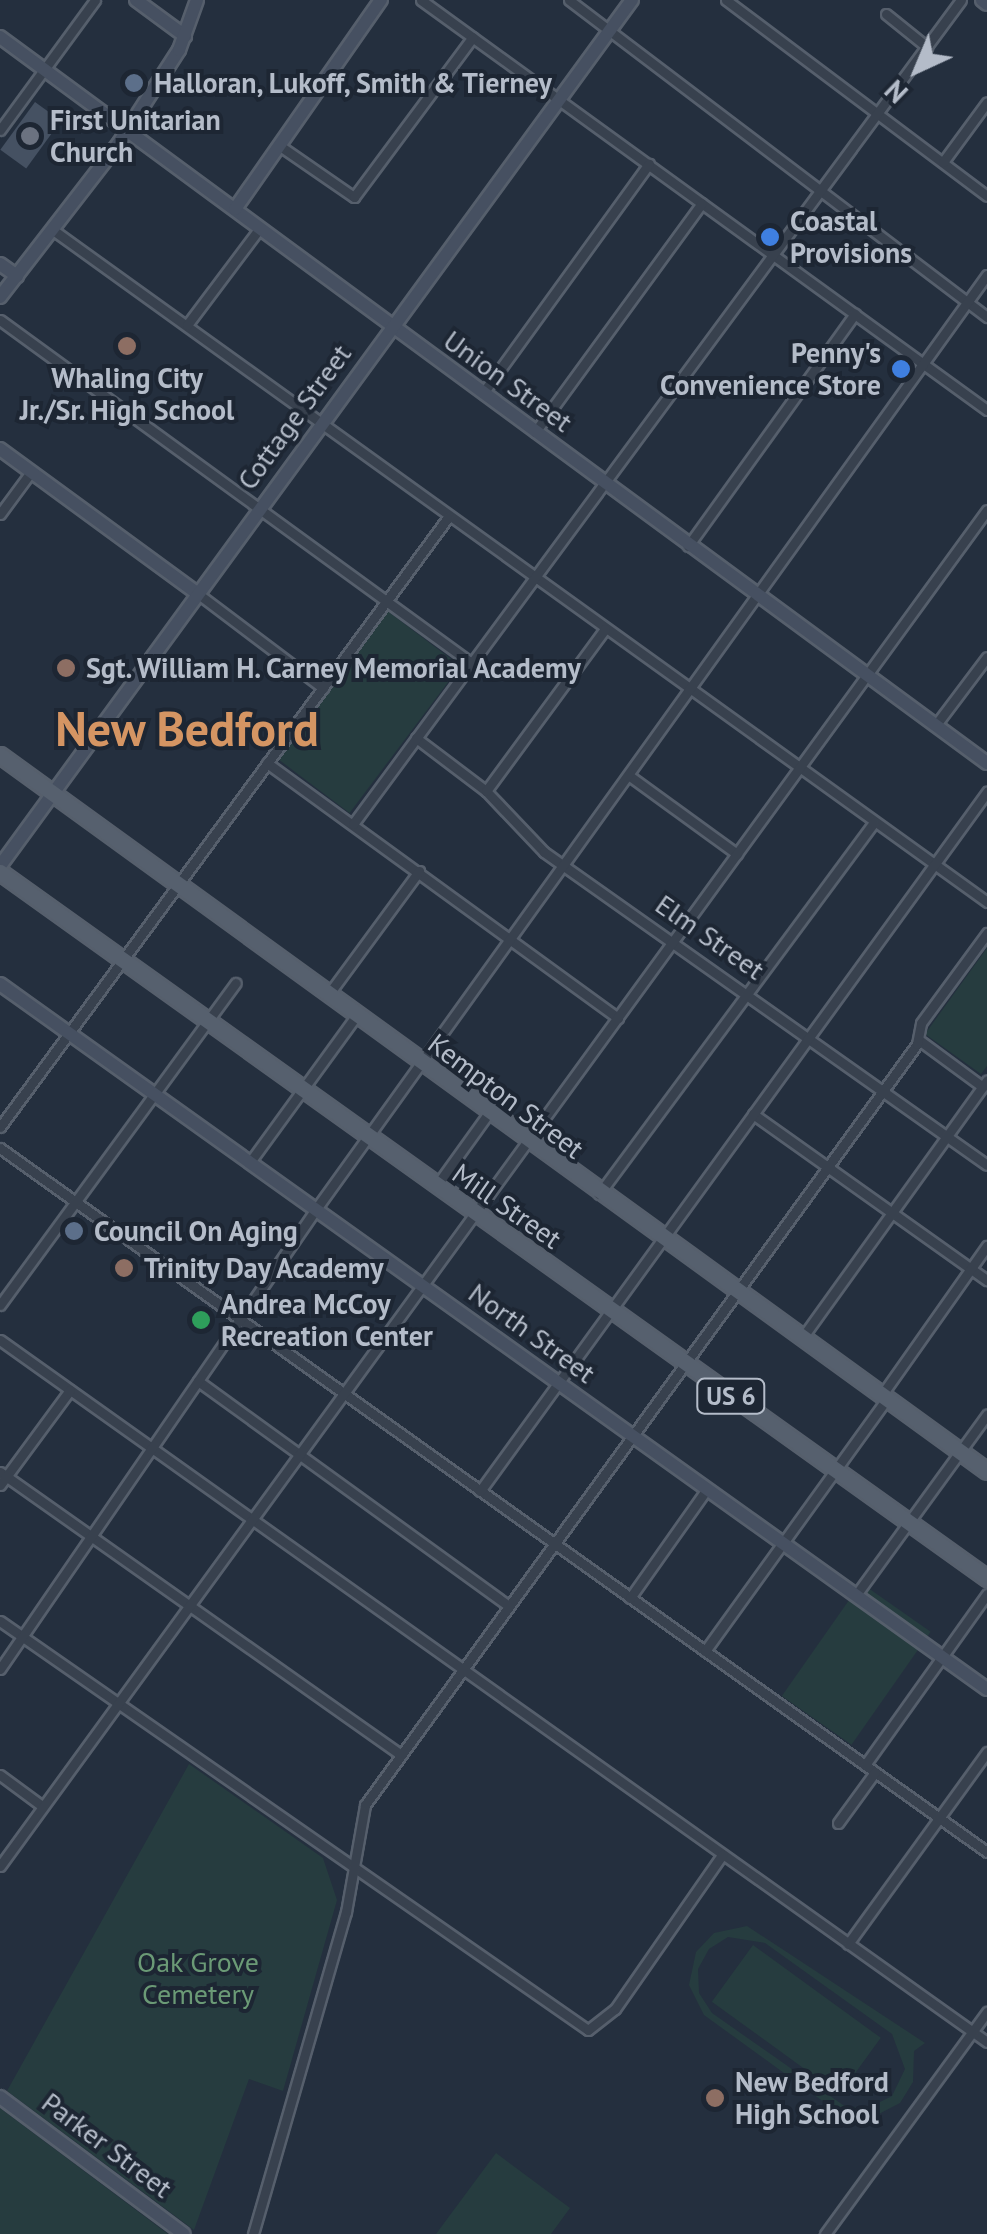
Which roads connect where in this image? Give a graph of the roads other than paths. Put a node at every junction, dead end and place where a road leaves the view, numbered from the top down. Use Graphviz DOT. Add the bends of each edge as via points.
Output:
graph roads {
  1 [pos="95,0"];
  2 [pos="136,0"];
  3 [pos="197,0"];
  4 [pos="380,0"];
  5 [pos="420,0"];
  6 [pos="569,0"];
  7 [pos="632,0"];
  8 [pos="726,0"];
  9 [pos="961,0"];
  10 [pos="886,14"];
  11 [pos="609,31"];
  12 [pos="185,36"];
  13 [pos="0,37"];
  14 [pos="473,37"];
  15 [pos="927,47"];
  16 [pos="44,70"];
  17 [pos="558,100"];
  18 [pos="987,102"];
  19 [pos="876,113"];
  20 [pos="0,130"];
  21 [pos="128,130"];
  22 [pos="280,146"];
  23 [pos="942,162"];
  24 [pos="649,164"];
  25 [pos="819,192"];
  26 [pos="987,196"];
  27 [pos="702,202"];
  28 [pos="234,210"];
  29 [pos="259,229"];
  30 [pos="53,230"];
  31 [pos="773,255"];
  32 [pos="0,264"];
  33 [pos="987,274"];
  34 [pos="17,276"];
  35 [pos="0,296"];
  36 [pos="967,302"];
  37 [pos="855,314"];
  38 [pos="987,317"];
  39 [pos="0,320"];
  40 [pos="187,325"];
  41 [pos="392,326"];
  42 [pos="923,364"];
  43 [pos="482,393"];
  44 [pos="987,410"];
  45 [pos="319,424"];
  46 [pos="535,432"];
  47 [pos="0,449"];
  48 [pos="31,472"];
  49 [pos="604,484"];
  50 [pos="258,508"];
  51 [pos="987,510"];
  52 [pos="0,514"];
  53 [pos="449,516"];
  54 [pos="688,546"];
  55 [pos="535,579"];
  56 [pos="197,593"];
  57 [pos="760,599"];
  58 [pos="387,602"];
  59 [pos="605,629"];
  60 [pos="987,656"];
  61 [pos="470,662"];
  62 [pos="866,676"];
  63 [pos="323,688"];
  64 [pos="692,691"];
  65 [pos="936,726"];
  66 [pos="416,738"];
  67 [pos="0,755"];
  68 [pos="267,763"];
  69 [pos="987,763"];
  70 [pos="800,768"];
  71 [pos="631,777"];
  72 [pos="486,790"];
  73 [pos="987,792"];
  74 [pos="52,794"];
  75 [pos="874,823"];
  76 [pos="353,824"];
  77 [pos="737,854"];
  78 [pos="934,864"];
  79 [pos="566,866"];
  80 [pos="0,869"];
  81 [pos="419,871"];
  82 [pos="178,885"];
  83 [pos="987,902"];
  84 [pos="987,933"];
  85 [pos="512,938"];
  86 [pos="673,941"];
  87 [pos="122,961"];
  88 [pos="236,982"];
  89 [pos="2,989"];
  90 [pos="747,994"];
  91 [pos="328,995"];
  92 [pos="356,1016"];
  93 [pos="618,1018"];
  94 [pos="207,1022"];
  95 [pos="70,1033"];
  96 [pos="808,1038"];
  97 [pos="919,1040"];
  98 [pos="420,1064"];
  99 [pos="985,1084"];
  100 [pos="302,1090"];
  101 [pos="883,1090"];
  102 [pos="154,1093"];
  103 [pos="488,1114"];
  104 [pos="753,1114"];
  105 [pos="0,1126"];
  106 [pos="947,1136"];
  107 [pos="368,1137"];
  108 [pos="526,1143"];
  109 [pos="0,1148"];
  110 [pos="250,1162"];
  111 [pos="987,1165"];
  112 [pos="826,1166"];
  113 [pos="436,1186"];
  114 [pos="599,1194"];
  115 [pos="76,1199"];
  116 [pos="316,1209"];
  117 [pos="892,1213"];
  118 [pos="476,1214"];
  119 [pos="662,1240"];
  120 [pos="987,1246"];
  121 [pos="971,1269"];
  122 [pos="987,1280"];
  123 [pos="423,1286"];
  124 [pos="734,1291"];
  125 [pos="0,1305"];
  126 [pos="610,1310"];
  127 [pos="240,1317"];
  128 [pos="801,1339"];
  129 [pos="0,1340"];
  130 [pos="683,1362"];
  131 [pos="198,1381"];
  132 [pos="558,1382"];
  133 [pos="70,1390"];
  134 [pos="345,1393"];
  135 [pos="884,1398"];
  136 [pos="987,1415"];
  137 [pos="631,1435"];
  138 [pos="150,1446"];
  139 [pos="960,1452"];
  140 [pos="301,1456"];
  141 [pos="836,1470"];
  142 [pos="987,1471"];
  143 [pos="2,1478"];
  144 [pos="707,1489"];
  145 [pos="480,1491"];
  146 [pos="252,1520"];
  147 [pos="909,1522"];
  148 [pos="89,1534"];
  149 [pos="782,1543"];
  150 [pos="556,1545"];
  151 [pos="987,1578"];
  152 [pos="987,1594"];
  153 [pos="856,1595"];
  154 [pos="630,1598"];
  155 [pos="190,1605"];
  156 [pos="508,1605"];
  157 [pos="0,1620"];
  158 [pos="22,1636"];
  159 [pos="705,1651"];
  160 [pos="942,1657"];
  161 [pos="0,1669"];
  162 [pos="463,1670"];
  163 [pos="987,1689"];
  164 [pos="118,1704"];
  165 [pos="987,1752"];
  166 [pos="401,1755"];
  167 [pos="865,1766"];
  168 [pos="875,1772"];
  169 [pos="0,1775"];
  170 [pos="42,1806"];
  171 [pos="939,1818"];
  172 [pos="838,1823"];
  173 [pos="987,1852"];
  174 [pos="722,1855"];
  175 [pos="0,1866"];
  176 [pos="355,1868"];
  177 [pos="848,1944"];
  178 [pos="987,2012"];
  179 [pos="973,2032"];
  180 [pos="987,2042"];
  181 [pos="0,2097"];
  182 [pos="184,2234"];
  183 [pos="254,2234"];
  184 [pos="826,2234"];
  1 -- 16 [label="street"];
  2 -- 12 [label="main road"];
  3 -- 12 [label="main road"];
  4 -- 22 [label="main road"];
  5 -- 14 [label="street"];
  6 -- 11 [label="street"];
  7 -- 11 [label="main road, Cottage Street"];
  8 -- 19 [label="street"];
  9 -- 15 [label="street"];
  10 -- 15 [label="street"];
  11 -- 17 [label="main road, Cottage Street"];
  11 -- 25 [label="street"];
  12 -- 21 [label="main road"];
  13 -- 16 [label="main road, Union Street"];
  14 -- 17 [label="street"];
  14 -- 22 [label="street" via="354,196"];
  15 -- 19 [label="street"];
  16 -- 20 [label="street"];
  16 -- 21 [label="main road, Union Street"];
  17 -- 24 [label="street"];
  17 -- 41 [label="main road, Cottage Street"];
  18 -- 23 [label="street"];
  19 -- 23 [label="street"];
  19 -- 25 [label="street"];
  21 -- 28 [label="main road, Union Street"];
  21 -- 30 [label="main road"];
  22 -- 28 [label="main road"];
  23 -- 26 [label="street"];
  24 -- 27 [label="street"];
  24 -- 43 [label="street"];
  25 -- 31 [label="street"];
  25 -- 36 [label="street"];
  27 -- 31 [label="street"];
  27 -- 46 [label="street"];
  28 -- 29 [label="main road, Union Street"];
  29 -- 40 [label="street"];
  29 -- 41 [label="main road, Union Street"];
  30 -- 34 [label="main road"];
  30 -- 40 [label="street"];
  31 -- 37 [label="street"];
  31 -- 49 [label="street"];
  32 -- 34 [label="main road"];
  33 -- 36 [label="street"];
  34 -- 35 [label="main road"];
  36 -- 38 [label="street"];
  36 -- 42 [label="street"];
  37 -- 42 [label="street"];
  37 -- 54 [label="street"];
  39 -- 50 [label="street"];
  40 -- 45 [label="street"];
  41 -- 43 [label="main road, Union Street"];
  41 -- 45 [label="main road, Cottage Street"];
  42 -- 44 [label="street"];
  42 -- 57 [label="street"];
  43 -- 46 [label="main road, Union Street"];
  45 -- 50 [label="main road, Cottage Street"];
  45 -- 53 [label="street"];
  46 -- 49 [label="main road, Union Street"];
  47 -- 48 [label="main road"];
  48 -- 52 [label="street"];
  48 -- 56 [label="main road"];
  49 -- 54 [label="main road, Union Street"];
  49 -- 55 [label="street"];
  50 -- 56 [label="main road, Cottage Street"];
  50 -- 58 [label="street"];
  51 -- 62 [label="street"];
  53 -- 55 [label="street"];
  53 -- 58 [label="street"];
  54 -- 57 [label="main road, Union Street"];
  55 -- 59 [label="street"];
  55 -- 61 [label="street"];
  56 -- 63 [label="street"];
  56 -- 74 [label="main road, Cottage Street"];
  57 -- 62 [label="main road, Union Street"];
  57 -- 64 [label="street"];
  58 -- 61 [label="street"];
  58 -- 63 [label="street"];
  59 -- 64 [label="street"];
  59 -- 72 [label="street"];
  60 -- 65 [label="street"];
  61 -- 66 [label="street"];
  62 -- 65 [label="main road, Union Street"];
  62 -- 70 [label="street"];
  63 -- 68 [label="street"];
  64 -- 70 [label="street"];
  64 -- 71 [label="street"];
  65 -- 69 [label="main road, Union Street"];
  66 -- 72 [label="street, Elm Street"];
  66 -- 76 [label="street"];
  67 -- 74 [label="main road, Kempton Street"];
  68 -- 76 [label="street"];
  68 -- 82 [label="street"];
  70 -- 75 [label="street"];
  70 -- 77 [label="street"];
  71 -- 77 [label="street"];
  71 -- 79 [label="street"];
  72 -- 79 [label="street, Elm Street"];
  73 -- 78 [label="street"];
  74 -- 80 [label="main road, Cottage Street"];
  74 -- 82 [label="main road, Kempton Street"];
  75 -- 78 [label="street"];
  75 -- 90 [label="street"];
  76 -- 81 [label="street"];
  77 -- 86 [label="street"];
  78 -- 83 [label="street"];
  78 -- 96 [label="street"];
  79 -- 85 [label="street"];
  79 -- 86 [label="street, Elm Street"];
  80 -- 87 [label="main road, Mill Street / US 6"];
  81 -- 85 [label="street"];
  81 -- 91 [label="street"];
  82 -- 87 [label="street"];
  82 -- 91 [label="main road, Kempton Street"];
  84 -- 97 [label="street" via="921,1023"];
  85 -- 93 [label="street"];
  85 -- 98 [label="street"];
  86 -- 90 [label="street, Elm Street"];
  86 -- 93 [label="street"];
  87 -- 94 [label="main road, Mill Street / US 6"];
  87 -- 95 [label="street"];
  88 -- 94 [label="street"];
  89 -- 95 [label="main road, North Street"];
  90 -- 96 [label="street, Elm Street"];
  90 -- 114 [label="street"];
  91 -- 92 [label="main road, Kempton Street"];
  92 -- 98 [label="main road, Kempton Street"];
  92 -- 100 [label="street"];
  93 -- 108 [label="street"];
  94 -- 100 [label="main road, Mill Street / US 6"];
  94 -- 102 [label="street"];
  95 -- 102 [label="main road, North Street"];
  95 -- 105 [label="street"];
  96 -- 101 [label="street, Elm Street"];
  96 -- 104 [label="street"];
  97 -- 99 [label="street"];
  97 -- 101 [label="street"];
  98 -- 103 [label="main road, Kempton Street"];
  98 -- 107 [label="street"];
  99 -- 106 [label="street"];
  100 -- 107 [label="main road, Mill Street / US 6"];
  100 -- 110 [label="street"];
  101 -- 106 [label="street, Elm Street"];
  101 -- 112 [label="street"];
  102 -- 110 [label="main road, North Street"];
  102 -- 115 [label="street"];
  103 -- 108 [label="main road, Kempton Street"];
  103 -- 113 [label="street"];
  104 -- 112 [label="street"];
  104 -- 119 [label="street"];
  106 -- 111 [label="street, Elm Street"];
  106 -- 117 [label="street"];
  107 -- 113 [label="main road, Mill Street / US 6"];
  107 -- 116 [label="street"];
  108 -- 114 [label="main road, Kempton Street"];
  108 -- 118 [label="street"];
  109 -- 115 [label="street"];
  110 -- 116 [label="main road, North Street"];
  112 -- 117 [label="street"];
  112 -- 124 [label="street"];
  113 -- 118 [label="main road, Mill Street / US 6"];
  114 -- 119 [label="main road, Kempton Street"];
  115 -- 125 [label="street"];
  115 -- 127 [label="street"];
  116 -- 123 [label="main road, North Street"];
  116 -- 127 [label="street"];
  117 -- 121 [label="street"];
  117 -- 128 [label="street"];
  118 -- 123 [label="street"];
  118 -- 126 [label="main road, Mill Street / US 6"];
  119 -- 124 [label="main road, Kempton Street"];
  119 -- 126 [label="street"];
  120 -- 121 [label="street"];
  121 -- 122 [label="street"];
  121 -- 135 [label="street"];
  123 -- 132 [label="main road, North Street"];
  123 -- 134 [label="street"];
  124 -- 128 [label="main road, Kempton Street"];
  124 -- 130 [label="street"];
  126 -- 130 [label="main road, Mill Street / US 6"];
  126 -- 132 [label="street"];
  127 -- 131 [label="street"];
  127 -- 134 [label="street"];
  128 -- 135 [label="main road, Kempton Street"];
  129 -- 133 [label="street"];
  130 -- 137 [label="street"];
  130 -- 141 [label="main road, Mill Street / US 6"];
  131 -- 138 [label="street"];
  131 -- 140 [label="street"];
  132 -- 137 [label="main road, North Street"];
  132 -- 145 [label="street"];
  133 -- 138 [label="street"];
  133 -- 143 [label="street"];
  134 -- 140 [label="street"];
  134 -- 145 [label="street"];
  135 -- 139 [label="main road, Kempton Street"];
  135 -- 141 [label="street"];
  136 -- 139 [label="street"];
  137 -- 144 [label="main road, North Street"];
  137 -- 150 [label="street"];
  138 -- 146 [label="street"];
  138 -- 148 [label="street"];
  139 -- 142 [label="main road, Kempton Street"];
  139 -- 147 [label="street"];
  140 -- 146 [label="street"];
  140 -- 156 [label="street"];
  141 -- 147 [label="main road, Mill Street / US 6"];
  141 -- 149 [label="street"];
  143 -- 148 [label="street"];
  144 -- 149 [label="main road, North Street"];
  144 -- 154 [label="street"];
  145 -- 150 [label="street"];
  146 -- 155 [label="street"];
  146 -- 162 [label="street"];
  147 -- 151 [label="main road, Mill Street / US 6"];
  147 -- 153 [label="street"];
  148 -- 155 [label="street"];
  148 -- 158 [label="street"];
  149 -- 153 [label="main road, North Street"];
  149 -- 159 [label="street"];
  150 -- 154 [label="street"];
  150 -- 156 [label="street"];
  152 -- 160 [label="street"];
  153 -- 160 [label="main road, North Street"];
  154 -- 159 [label="street"];
  155 -- 164 [label="street"];
  155 -- 166 [label="street"];
  156 -- 162 [label="street"];
  157 -- 158 [label="street"];
  158 -- 161 [label="street"];
  158 -- 164 [label="street"];
  159 -- 167 [label="street"];
  160 -- 163 [label="main road, North Street"];
  160 -- 167 [label="street"];
  162 -- 166 [label="street"];
  162 -- 174 [label="street"];
  164 -- 170 [label="street"];
  164 -- 176 [label="street"];
  165 -- 171 [label="street"];
  166 -- 176 [label="street" via="359,1816"];
  167 -- 168 [label="street"];
  168 -- 171 [label="street"];
  168 -- 172 [label="street"];
  169 -- 170 [label="street"];
  170 -- 175 [label="street"];
  171 -- 173 [label="street"];
  171 -- 177 [label="street"];
  174 -- 176 [label="street" via="596,2030"];
  174 -- 177 [label="street"];
  176 -- 183 [label="street"];
  177 -- 179 [label="street"];
  178 -- 179 [label="street"];
  179 -- 180 [label="street"];
  179 -- 184 [label="street"];
  181 -- 182 [label="main road, Parker Street"];
}
